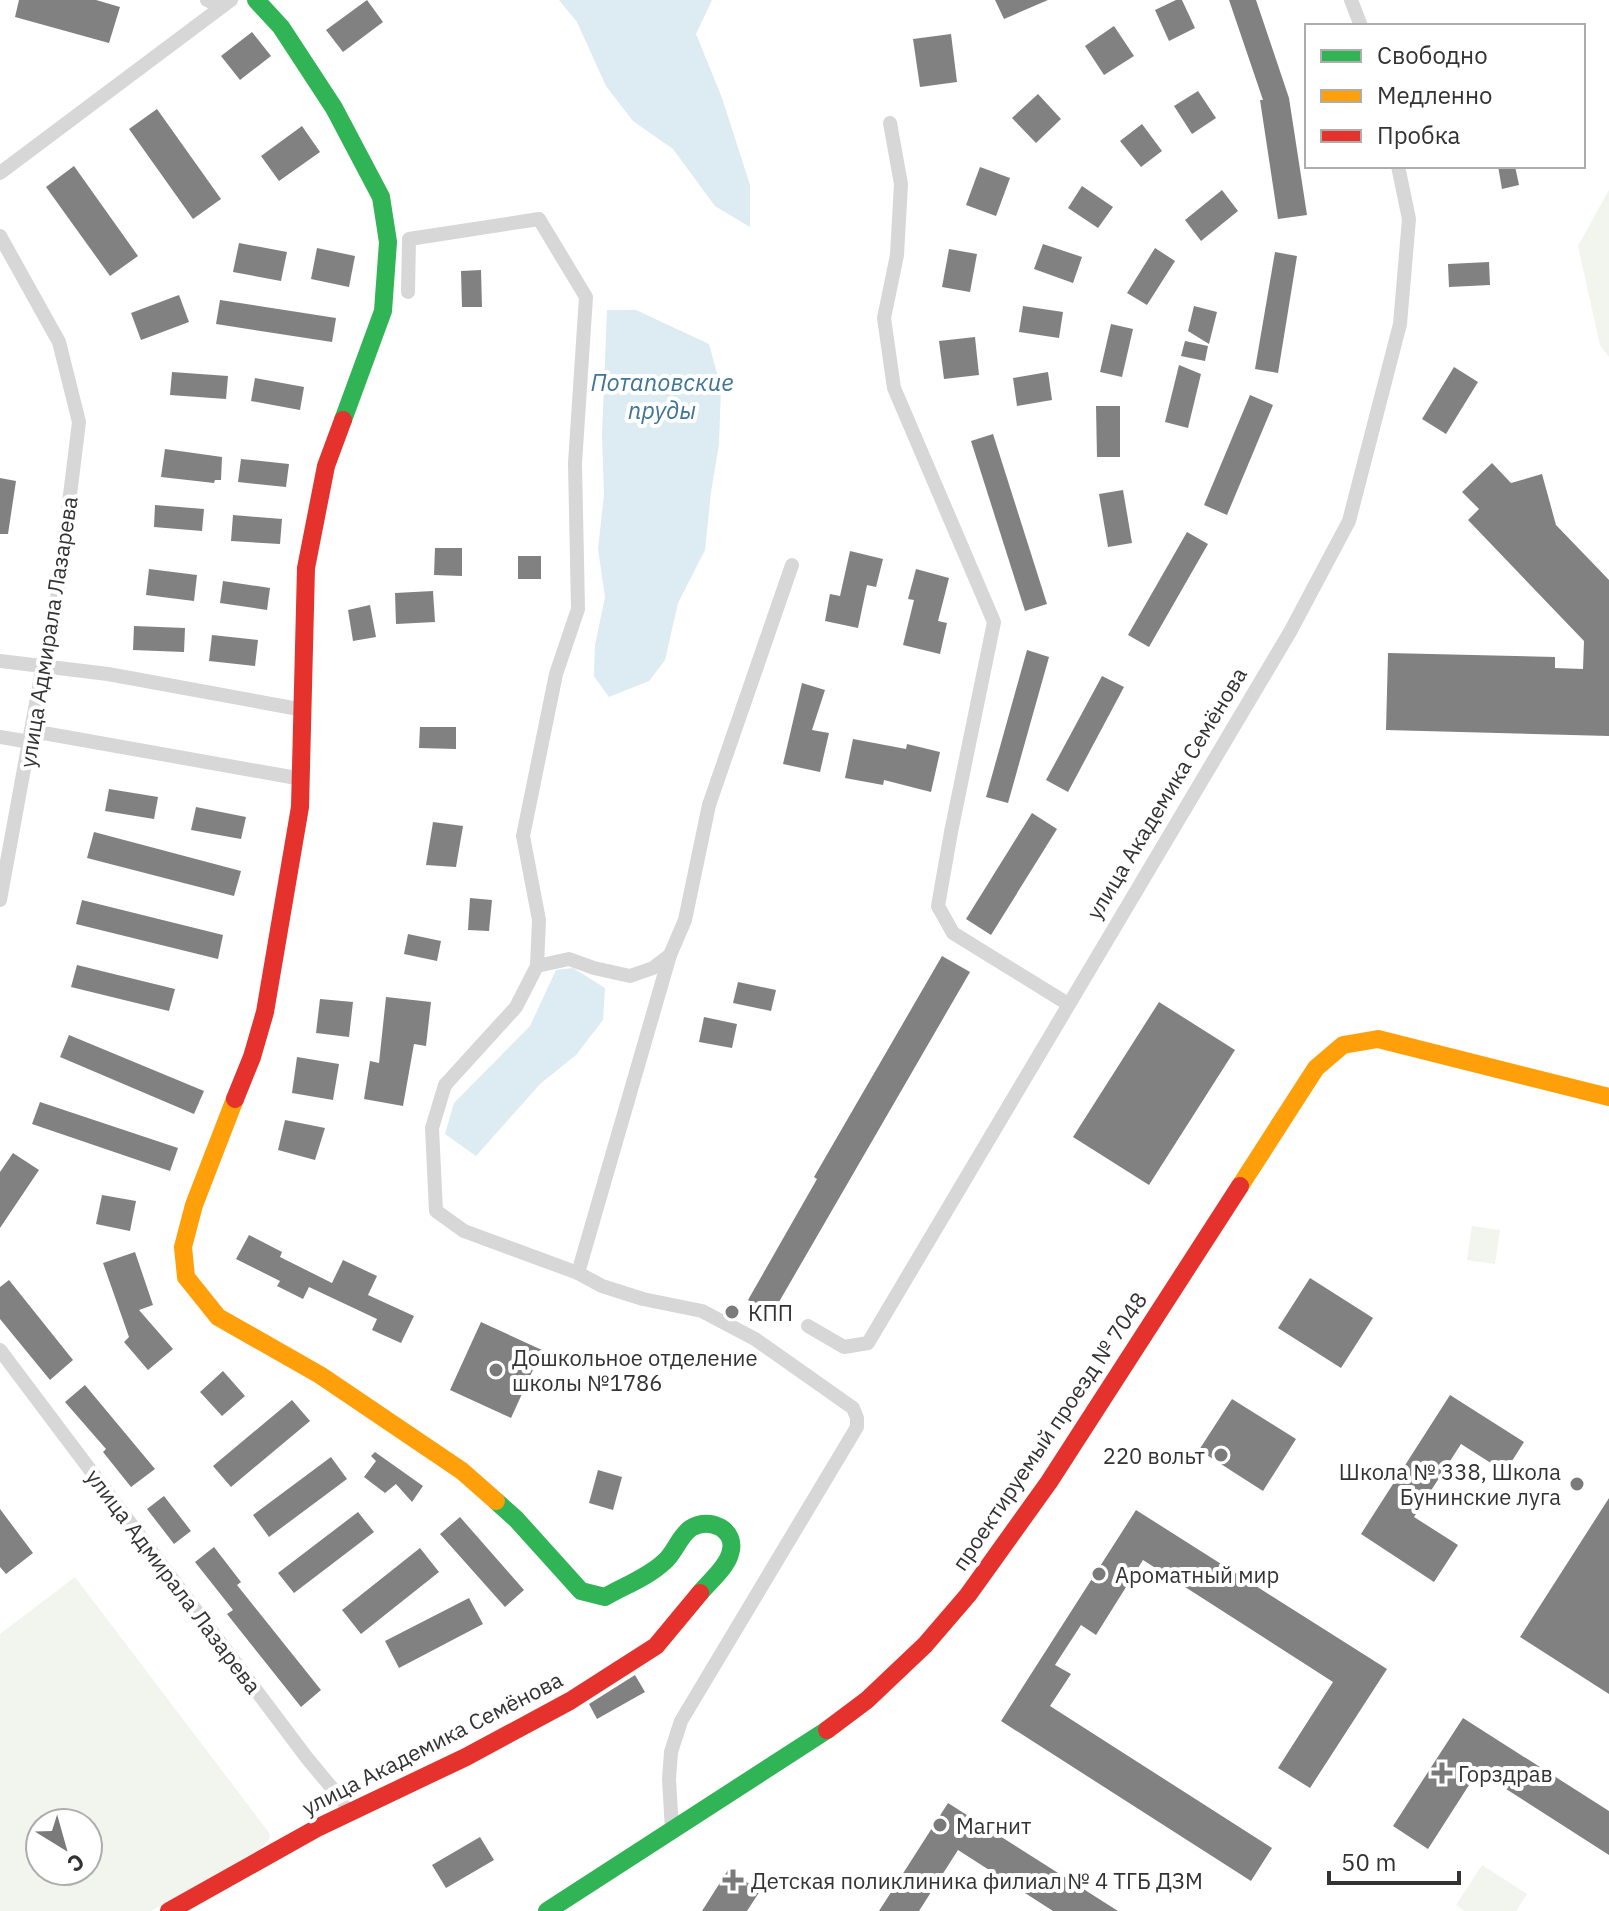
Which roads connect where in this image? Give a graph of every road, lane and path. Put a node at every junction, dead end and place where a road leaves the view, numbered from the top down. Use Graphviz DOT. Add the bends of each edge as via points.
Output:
graph roads {
  1 [pos="207,0"];
  2 [pos="256,0"];
  3 [pos="1351,0"];
  4 [pos="226,4"];
  5 [pos="1360,24"];
  6 [pos="890,123"];
  7 [pos="1398,168"];
  8 [pos="0,173"];
  9 [pos="0,236"];
  10 [pos="408,292"];
  11 [pos="792,565"];
  12 [pos="0,661"];
  13 [pos="43,665"];
  14 [pos="304,710"];
  15 [pos="31,736"];
  16 [pos="0,737"];
  17 [pos="302,779"];
  18 [pos="0,900"];
  19 [pos="670,955"];
  20 [pos="537,966"];
  21 [pos="1068,1004"];
  22 [pos="1609,1097"];
  23 [pos="578,1273"];
  24 [pos="808,1326"];
  25 [pos="0,1350"];
  26 [pos="351,1811"];
  27 [pos="672,1830"];
  28 [pos="169,1911"];
  29 [pos="547,1911"];
  1 -- 4 [label="street"];
  2 -- 14 [label="street" via="281,27 334,108 381,197 388,242 383,311 326,466 306,568"];
  3 -- 5 [label="street"];
  4 -- 8 [label="street"];
  6 -- 21 [label="street" via="901,184 897,255 884,318 894,388 994,622 938,906 953,933"];
  7 -- 21 [label="street, улица Академика Семёнова" via="1409,219 1400,324 1349,521 1290,632"];
  9 -- 13 [label="street, улица Адмирала Лазарева" via="59,342 79,422 54,624"];
  10 -- 20 [label="street" via="409,239 539,219 586,297 575,463 578,609 556,674 523,836 539,920"];
  11 -- 19 [label="street" via="709,805 685,920"];
  12 -- 13 [label="street"];
  13 -- 14 [label="street"];
  13 -- 15 [label="street, улица Адмирала Лазарева"];
  14 -- 17 [label="street"];
  15 -- 16 [label="street"];
  15 -- 17 [label="street"];
  15 -- 18 [label="street, улица Адмирала Лазарева"];
  17 -- 26 [label="street, улица Академика Семёнова" via="265,1012 194,1205 183,1247 186,1277 218,1317 320,1375 462,1471 516,1519 581,1591 605,1597 665,1563 694,1526 715,1524 729,1533 733,1544 730,1557 656,1646 570,1701"];
  19 -- 20 [label="street" via="630,976 569,959"];
  19 -- 23 [label="street"];
  20 -- 23 [label="street" via="516,1007 445,1085 432,1128 436,1211 464,1231"];
  21 -- 24 [label="street, улица Академика Семёнова" via="868,1343 844,1347"];
  22 -- 27 [label="street, проектируемый проезд № 7048" via="1399,1042 1356,1040 1334,1049 1316,1068 1049,1482 950,1618 898,1673 843,1718"];
  23 -- 27 [label="street" via="643,1299 702,1311 755,1339 853,1408 857,1418 857,1427 681,1721 671,1752"];
  25 -- 26 [label="street, улица Адмирала Лазарева"];
  26 -- 28 [label="street, улица Академика Семёнова"];
  27 -- 29 [label="street, проектируемый проезд № 7048"];
}
